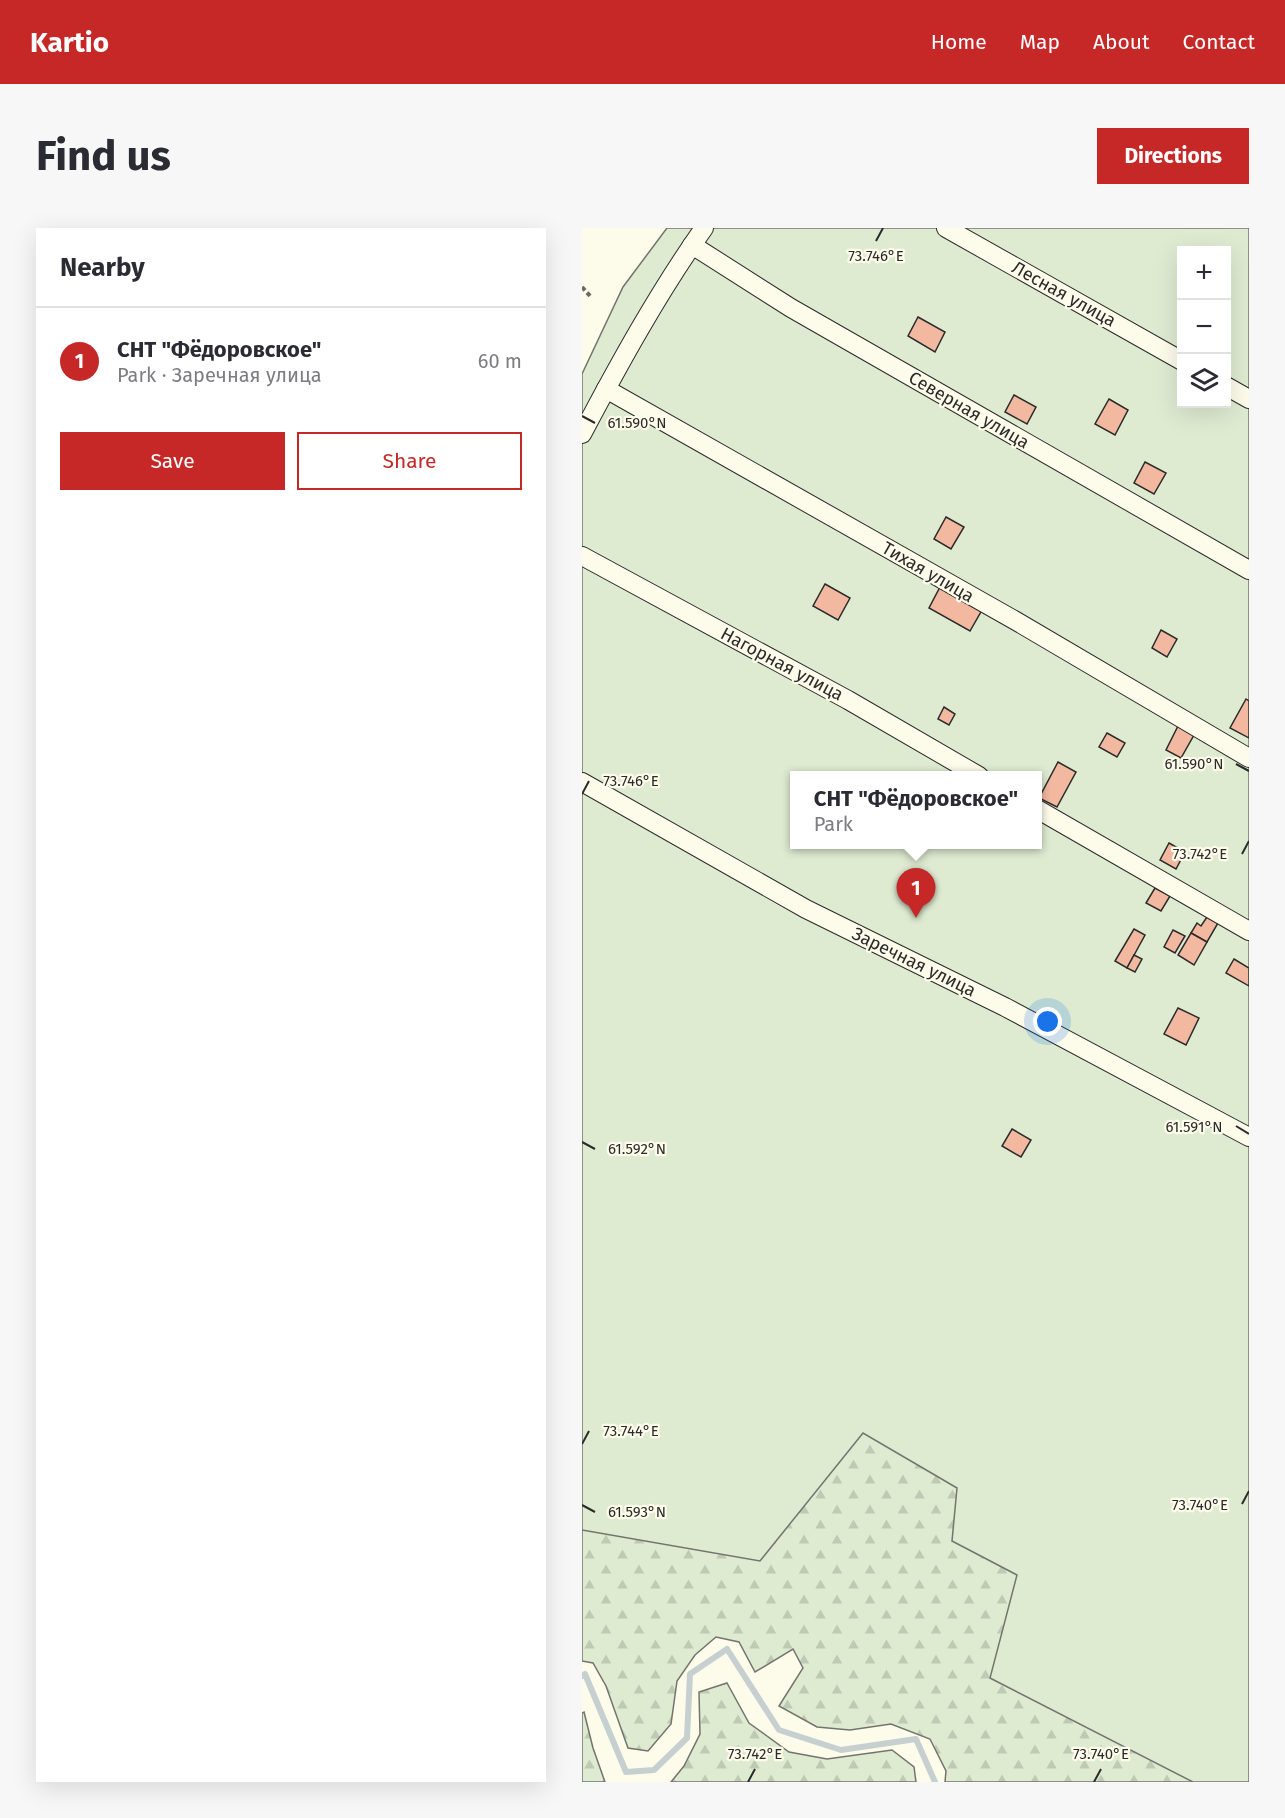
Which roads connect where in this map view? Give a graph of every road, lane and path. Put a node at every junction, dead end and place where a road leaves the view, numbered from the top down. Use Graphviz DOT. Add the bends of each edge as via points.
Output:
graph roads {
  1 [pos="704,228"];
  2 [pos="946,228"];
  3 [pos="692,245"];
  4 [pos="582,287"];
  5 [pos="591,297"];
  6 [pos="1177,358"];
  7 [pos="1231,388"];
  8 [pos="606,389"];
  9 [pos="1249,399"];
  10 [pos="582,434"];
  11 [pos="582,556"];
  12 [pos="1249,570"];
  13 [pos="1249,758"];
  14 [pos="970,771"];
  15 [pos="582,782"];
  16 [pos="1042,811"];
  17 [pos="1249,931"];
  18 [pos="1249,1137"];
  1 -- 3 [label="street"];
  2 -- 6 [label="street, Лесная улица"];
  3 -- 8 [label="street"];
  3 -- 12 [label="street, Северная улица" via="791,308"];
  4 -- 5 [label="path"];
  7 -- 9 [label="street"];
  8 -- 10 [label="street"];
  8 -- 13 [label="street, Тихая улица"];
  11 -- 14 [label="street, Нагорная улица"];
  15 -- 18 [label="street, Заречная улица" via="806,909 1005,1008"];
  16 -- 17 [label="street"];
}
